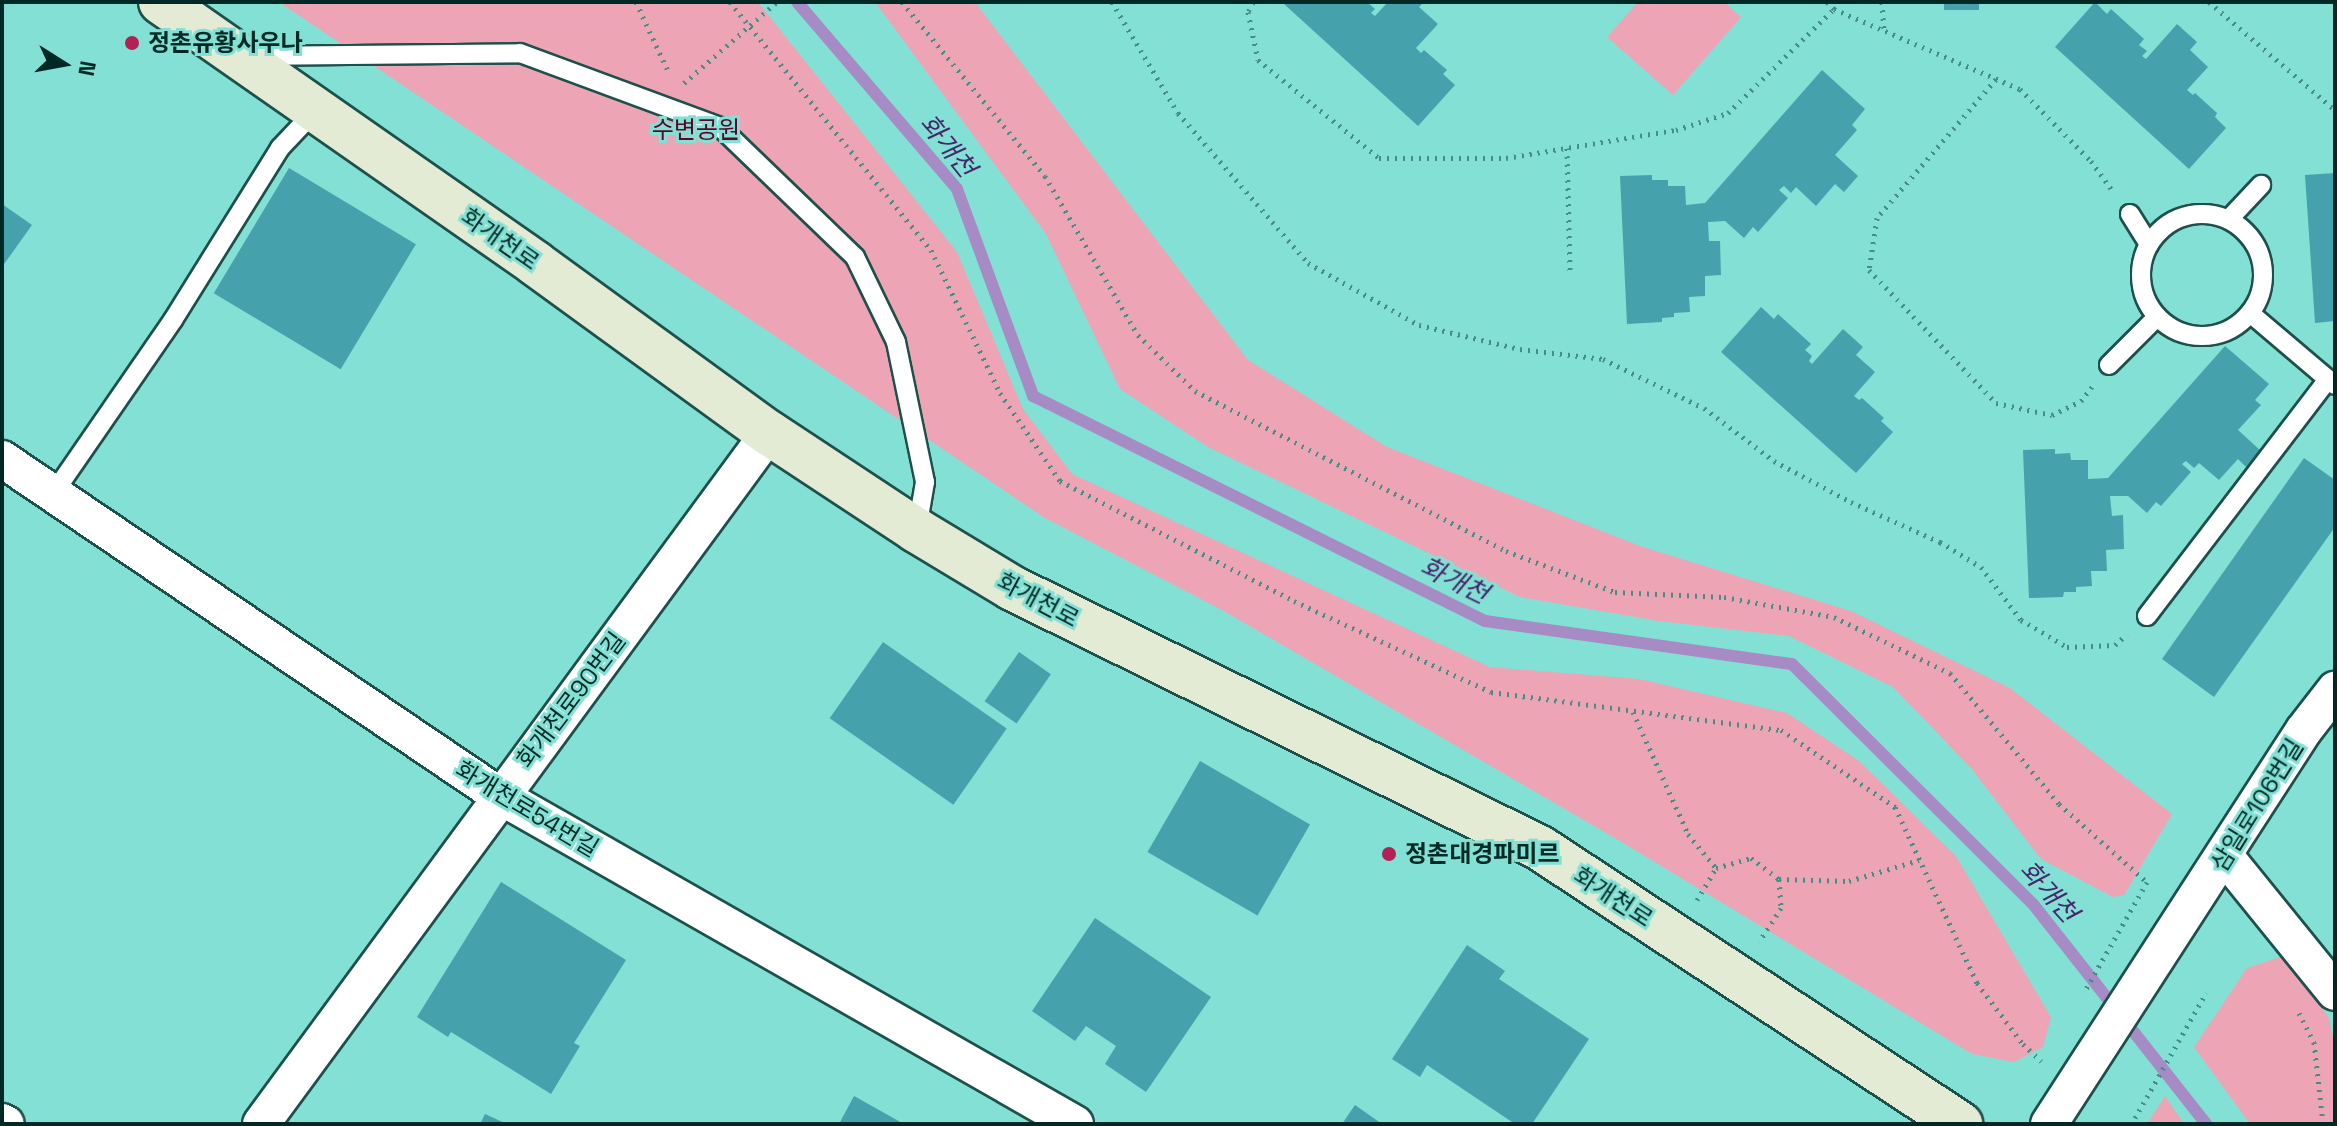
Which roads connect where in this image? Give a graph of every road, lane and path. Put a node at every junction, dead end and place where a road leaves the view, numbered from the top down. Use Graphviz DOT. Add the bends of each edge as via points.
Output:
graph roads {
  1 [pos="161,2"];
  2 [pos="636,2"];
  3 [pos="730,2"];
  4 [pos="777,2"];
  5 [pos="902,2"];
  6 [pos="1112,2"];
  7 [pos="1253,2"];
  8 [pos="1827,2"];
  9 [pos="1882,2"];
  10 [pos="2209,2"];
  11 [pos="1834,9"];
  12 [pos="750,27"];
  13 [pos="1884,30"];
  14 [pos="240,56"];
  15 [pos="1996,79"];
  16 [pos="684,82"];
  17 [pos="659,104"];
  18 [pos="316,110"];
  19 [pos="2335,110"];
  20 [pos="1567,148"];
  21 [pos="2261,185"];
  22 [pos="2130,214"];
  23 [pos="2229,219"];
  24 [pos="2149,244"];
  25 [pos="1570,274"];
  26 [pos="2250,313"];
  27 [pos="2157,317"];
  28 [pos="2109,365"];
  29 [pos="2332,382"];
  30 [pos="769,433"];
  31 [pos="2,459"];
  32 [pos="53,494"];
  33 [pos="916,530"];
  34 [pos="2147,616"];
  35 [pos="2335,690"];
  36 [pos="1633,711"];
  37 [pos="500,796"];
  38 [pos="2224,855"];
  39 [pos="1919,860"];
  40 [pos="1716,868"];
  41 [pos="1779,879"];
  42 [pos="1695,905"];
  43 [pos="1759,942"];
  44 [pos="2335,992"];
  45 [pos="2206,993"];
  46 [pos="2083,995"];
  47 [pos="2297,1010"];
  48 [pos="2041,1061"];
  49 [pos="2135,1118"];
  50 [pos="2050,1123"];
  51 [pos="261,1124"];
  52 [pos="1075,1124"];
  53 [pos="1960,1124"];
  54 [pos="2323,1124"];
  1 -- 14 [label="main road, 화개천로"];
  2 -- 16 [label="path" via="665,71"];
  3 -- 12 [label="path"];
  4 -- 12 [label="path"];
  5 -- 46 [label="path" via="1045,176 1138,335 1195,391 1506,551 1615,592 1724,597 1834,617 1950,673 2059,804 2147,882"];
  6 -- 34 [label="path" via="1178,113 1308,263 1419,325 1520,349 1603,359 1704,408 1774,461 1981,567 2021,620 2067,647 2115,645"];
  7 -- 20 [label="path" via="1248,12 1258,60 1379,158 1506,158"];
  8 -- 11 [label="path"];
  9 -- 13 [label="path"];
  10 -- 19 [label="path"];
  11 -- 13 [label="path"];
  11 -- 20 [label="path" via="1728,113 1676,130"];
  12 -- 16 [label="path"];
  12 -- 36 [label="path" via="931,250 1000,393 1060,481 1294,601 1491,692"];
  13 -- 15 [label="path"];
  14 -- 17 [label="lane" via="520,53"];
  14 -- 18 [label="main road, 화개천로"];
  15 -- 22 [label="path" via="2020,89 2081,151"];
  15 -- 28 [label="path" via="1877,218 1869,270 1996,403 2052,415 2081,401"];
  16 -- 17 [label="path"];
  17 -- 33 [label="lane" via="720,127 855,257 896,342 925,482"];
  18 -- 30 [label="main road, 화개천로"];
  18 -- 32 [label="lane" via="280,148 173,320"];
  20 -- 25 [label="path"];
  21 -- 23 [label="lane"];
  22 -- 24 [label="lane"];
  23 -- 24 [label="lane" via="2193,214 2161,229"];
  23 -- 26 [label="lane" via="2244,230 2262,261 2263,279"];
  24 -- 27 [label="lane" via="2141,278"];
  26 -- 27 [label="lane" via="2234,327 2194,336"];
  26 -- 29 [label="lane"];
  27 -- 28 [label="lane"];
  29 -- 34 [label="lane"];
  30 -- 33 [label="main road, 화개천로"];
  30 -- 37 [label="street, 화개천로90번길"];
  31 -- 32 [label="street, 화개천로54번길"];
  32 -- 37 [label="street, 화개천로54번길"];
  33 -- 53 [label="main road, 화개천로" via="1012,588 1540,848"];
  35 -- 38 [label="street, 삼일로106번길"];
  36 -- 39 [label="path" via="1781,730 1895,807"];
  36 -- 40 [label="path" via="1688,834"];
  37 -- 51 [label="street, 화개천로90번길"];
  37 -- 52 [label="street, 화개천로54번길"];
  38 -- 44 [label="street"];
  38 -- 50 [label="street, 삼일로106번길"];
  39 -- 41 [label="path" via="1849,881"];
  39 -- 48 [label="path" via="1977,983"];
  40 -- 41 [label="path" via="1751,858"];
  40 -- 42 [label="path"];
  41 -- 43 [label="path" via="1781,908"];
  45 -- 49 [label="path"];
  47 -- 54 [label="path" via="2314,1042"];
}
